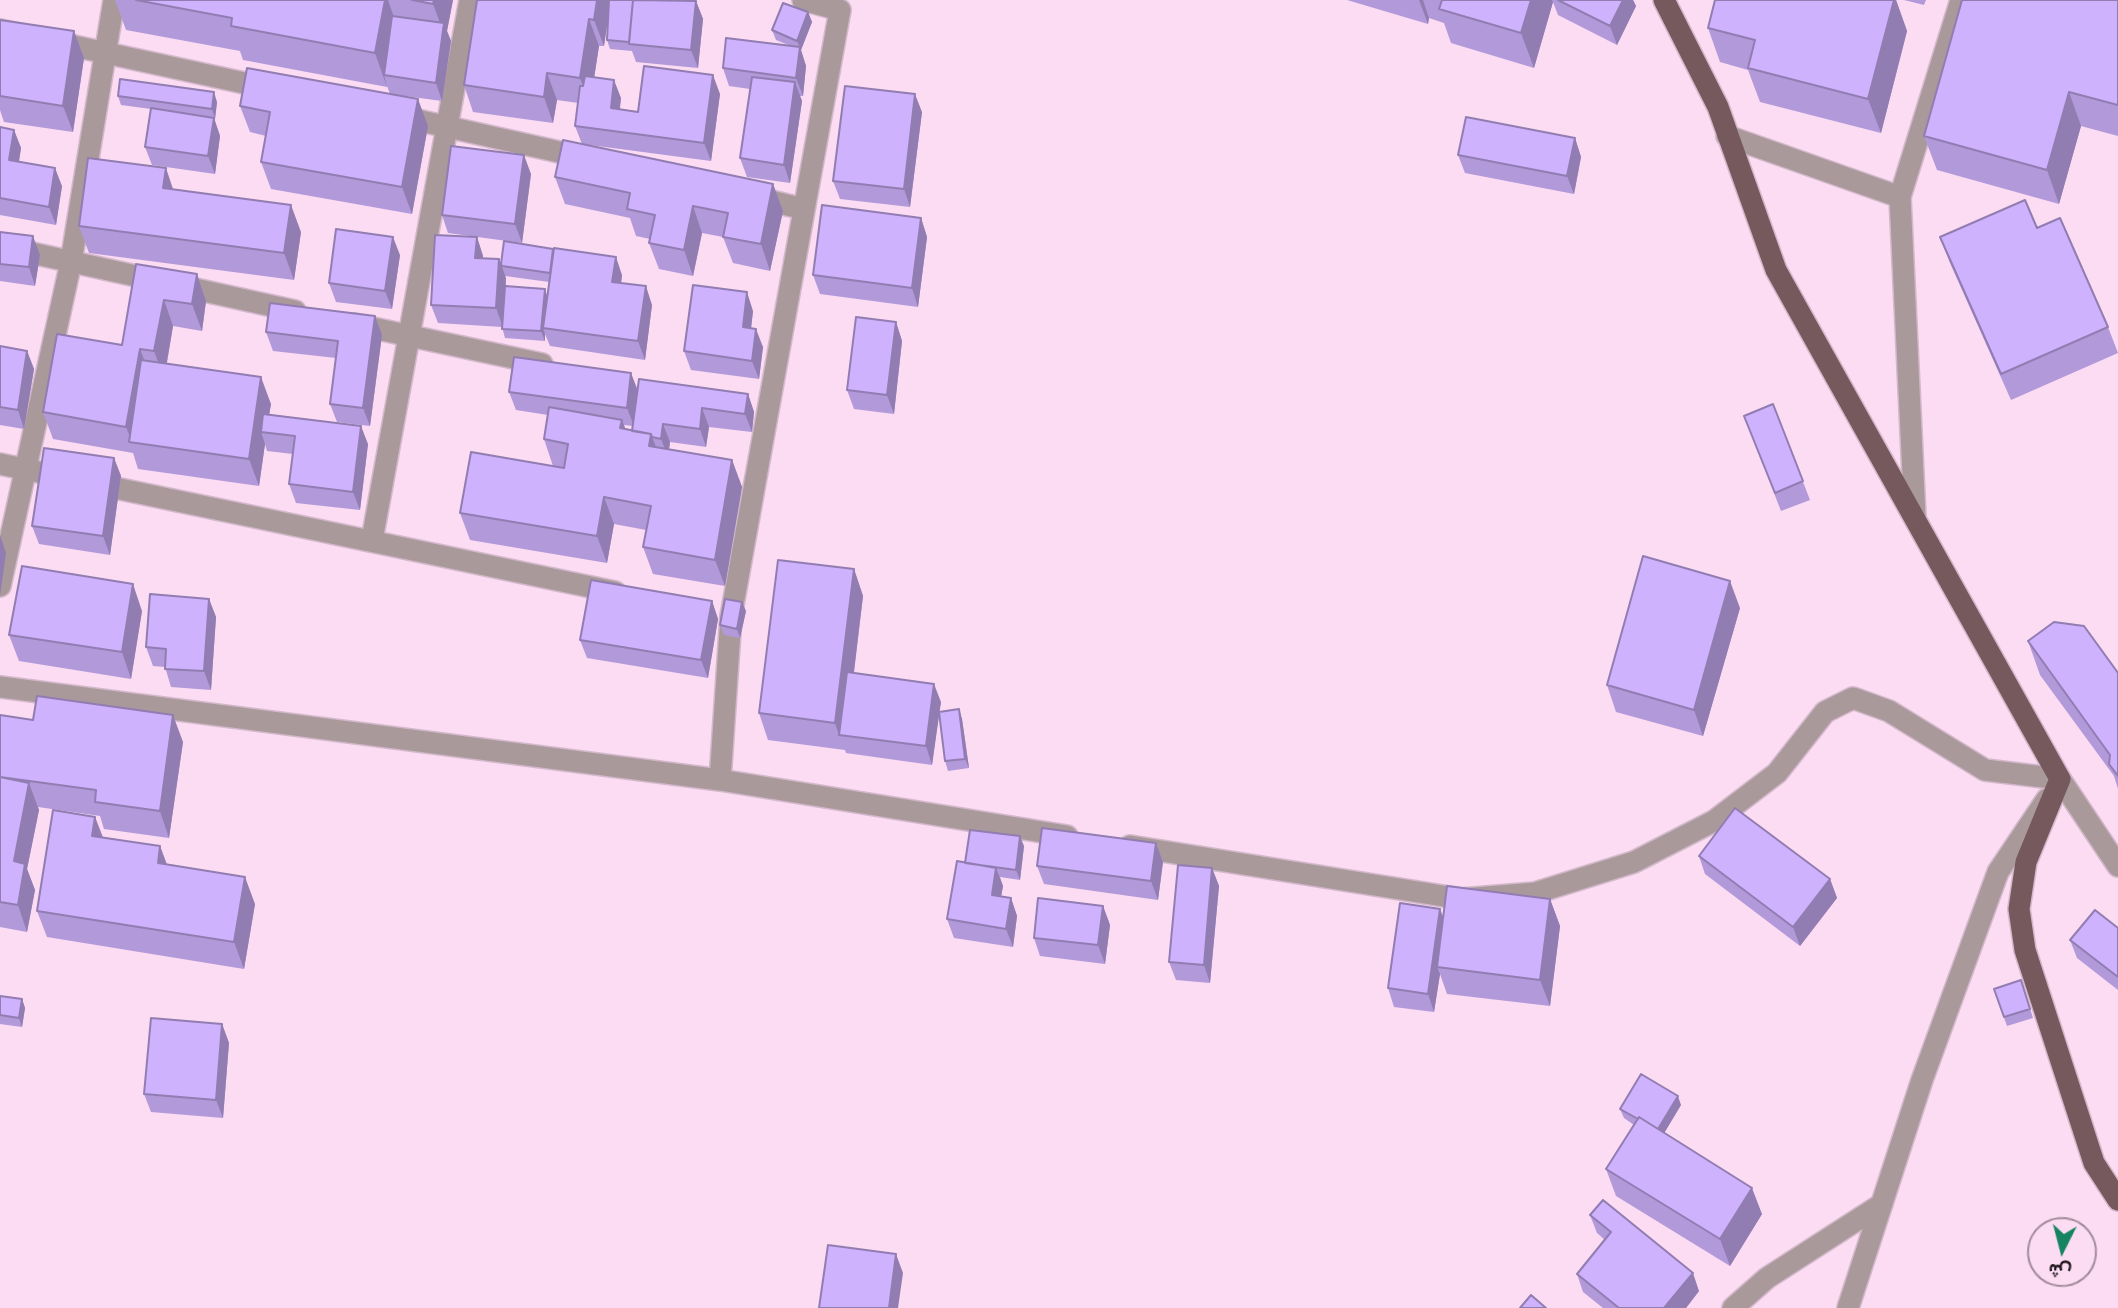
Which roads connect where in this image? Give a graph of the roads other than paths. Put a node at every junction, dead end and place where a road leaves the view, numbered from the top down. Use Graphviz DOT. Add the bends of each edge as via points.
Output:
graph roads {
  1 [pos="114,0"];
  2 [pos="470,0"];
  3 [pos="803,0"];
  4 [pos="1664,0"];
  5 [pos="1961,0"];
  6 [pos="0,30"];
  7 [pos="106,54"];
  8 [pos="298,94"];
  9 [pos="379,112"];
  10 [pos="447,126"];
  11 [pos="1727,136"];
  12 [pos="606,163"];
  13 [pos="738,193"];
  14 [pos="1900,197"];
  15 [pos="804,209"];
  16 [pos="0,246"];
  17 [pos="71,262"];
  18 [pos="409,336"];
  19 [pos="568,369"];
  20 [pos="0,464"];
  21 [pos="26,470"];
  22 [pos="1915,517"];
  23 [pos="372,540"];
  24 [pos="0,586"];
  25 [pos="638,597"];
  26 [pos="705,611"];
  27 [pos="731,617"];
  28 [pos="0,687"];
  29 [pos="2060,779"];
  30 [pos="720,780"];
  31 [pos="2118,866"];
  32 [pos="2118,1200"];
  33 [pos="1882,1204"];
  34 [pos="1733,1308"];
  35 [pos="1847,1308"];
  1 -- 7 [label="street"];
  2 -- 10 [label="street"];
  3 -- 15 [label="street" via="840,10"];
  4 -- 11 [label="main road" via="1718,107"];
  5 -- 14 [label="street"];
  6 -- 7 [label="street"];
  7 -- 8 [label="street"];
  7 -- 17 [label="street"];
  9 -- 10 [label="street"];
  10 -- 12 [label="street"];
  10 -- 18 [label="street"];
  11 -- 14 [label="street"];
  11 -- 22 [label="main road" via="1776,270"];
  13 -- 15 [label="street"];
  14 -- 22 [label="street"];
  15 -- 27 [label="street" via="760,409"];
  16 -- 17 [label="street"];
  17 -- 18 [label="street"];
  17 -- 21 [label="street"];
  18 -- 19 [label="street"];
  18 -- 23 [label="street"];
  20 -- 21 [label="street"];
  21 -- 23 [label="street"];
  21 -- 24 [label="street"];
  22 -- 29 [label="main road"];
  23 -- 25 [label="street"];
  26 -- 27 [label="street"];
  27 -- 30 [label="street"];
  28 -- 30 [label="street"];
  29 -- 30 [label="street" via="1985,770 1889,711 1853,698 1825,712 1777,773 1714,821 1634,862 1535,893 1462,899"];
  29 -- 31 [label="street"];
  29 -- 32 [label="main road" via="2026,862 2020,909 2025,950 2094,1163"];
  29 -- 33 [label="street" via="1998,872"];
  33 -- 34 [label="street" via="1767,1278"];
  33 -- 35 [label="street"];
}
